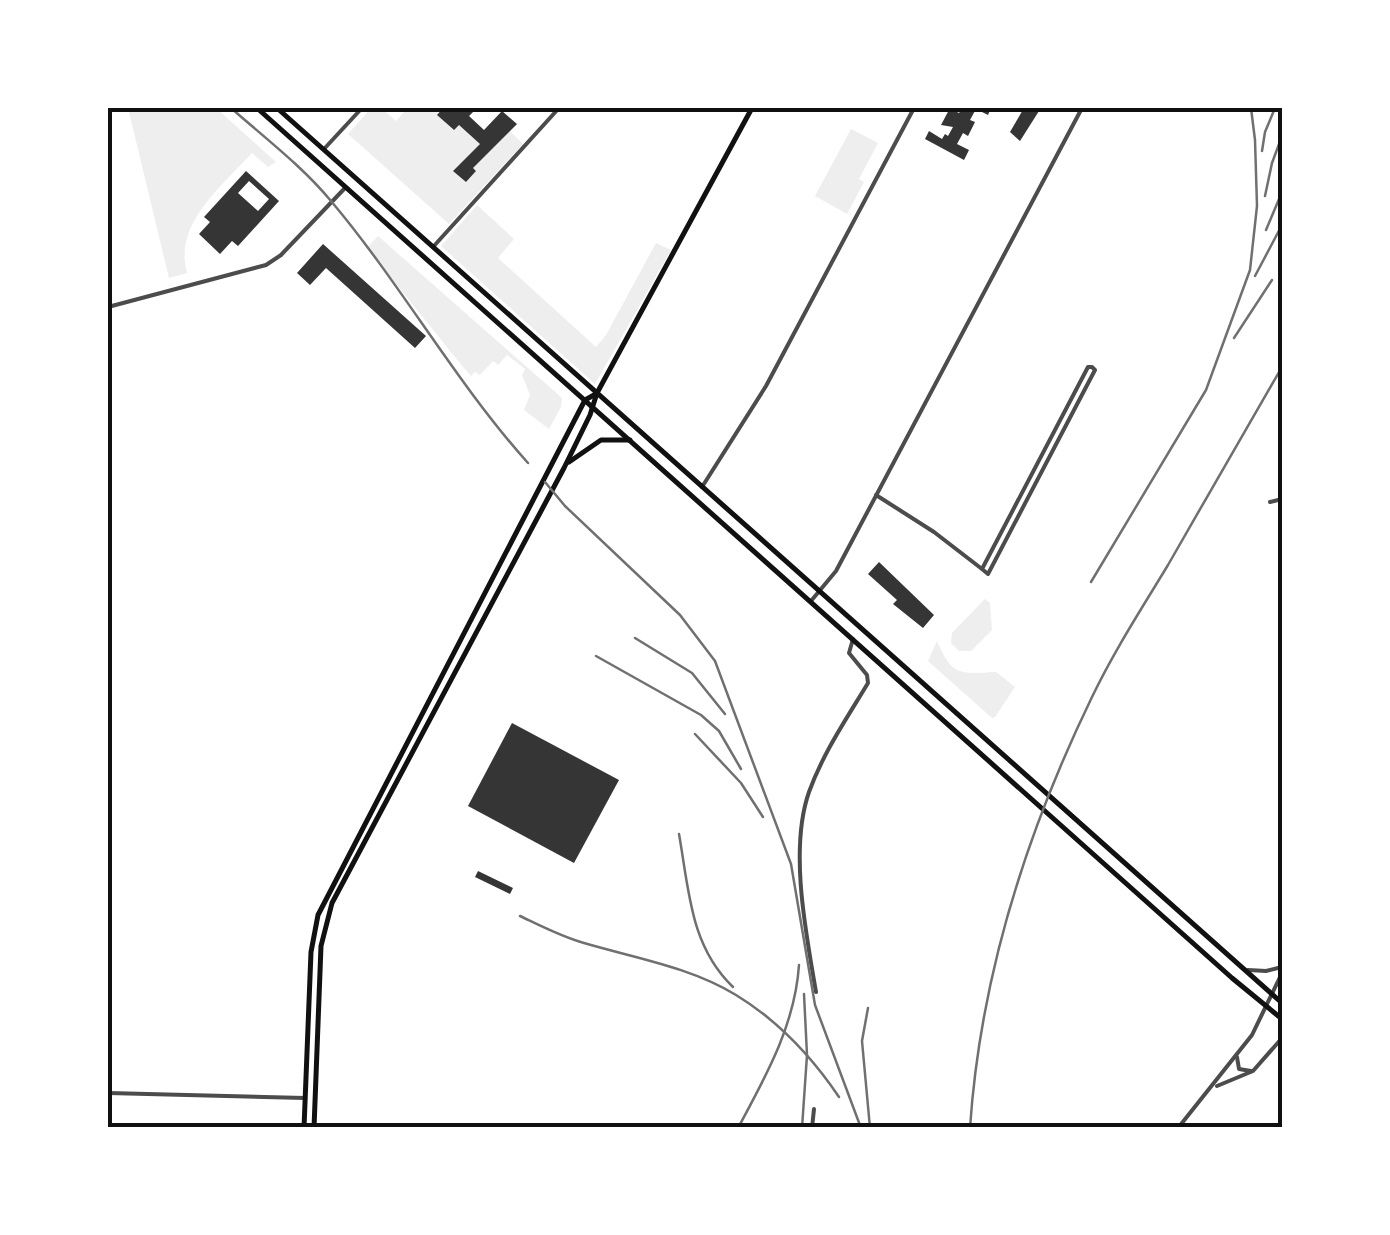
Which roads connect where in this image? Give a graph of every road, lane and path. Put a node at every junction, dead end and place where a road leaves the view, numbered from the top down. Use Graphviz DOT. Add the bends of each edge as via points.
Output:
graph roads {
  1 [pos="257,108"];
  2 [pos="277,108"];
  3 [pos="362,108"];
  4 [pos="559,108"];
  5 [pos="752,108"];
  6 [pos="914,108"];
  7 [pos="1082,108"];
  8 [pos="324,149"];
  9 [pos="345,188"];
  10 [pos="433,247"];
  11 [pos="108,307"];
  12 [pos="596,393"];
  13 [pos="585,400"];
  14 [pos="592,407"];
  15 [pos="630,440"];
  16 [pos="564,468"];
  17 [pos="702,487"];
  18 [pos="876,494"];
  19 [pos="1282,500"];
  20 [pos="1270,502"];
  21 [pos="982,570"];
  22 [pos="819,591"];
  23 [pos="810,601"];
  24 [pos="853,639"];
  25 [pos="365,823"];
  26 [pos="372,827"];
  27 [pos="1238,966"];
  28 [pos="1282,970"];
  29 [pos="816,992"];
  30 [pos="1271,995"];
  31 [pos="1282,1003"];
  32 [pos="1266,1007"];
  33 [pos="1282,1019"];
  34 [pos="1282,1038"];
  35 [pos="1236,1057"];
  36 [pos="1253,1071"];
  37 [pos="1213,1088"];
  38 [pos="108,1093"];
  39 [pos="304,1098"];
  40 [pos="316,1098"];
  41 [pos="814,1109"];
  42 [pos="304,1128"];
  43 [pos="314,1128"];
  44 [pos="812,1128"];
  45 [pos="1178,1128"];
  1 -- 9 [label="main road"];
  2 -- 8 [label="main road"];
  3 -- 8 [label="street"];
  4 -- 10 [label="street"];
  5 -- 12 [label="main road"];
  6 -- 17 [label="street" via="766,386"];
  7 -- 18 [label="street"];
  8 -- 10 [label="main road"];
  9 -- 11 [label="street" via="266,265"];
  9 -- 13 [label="main road"];
  10 -- 12 [label="main road"];
  12 -- 13 [label="main road"];
  12 -- 14 [label="main road"];
  12 -- 17 [label="main road"];
  13 -- 14 [label="main road"];
  13 -- 25 [label="main road"];
  14 -- 15 [label="main road"];
  14 -- 16 [label="main road"];
  15 -- 16 [label="main road" via="601,440"];
  15 -- 23 [label="main road"];
  16 -- 26 [label="main road"];
  17 -- 22 [label="main road"];
  18 -- 21 [label="street"];
  18 -- 22 [label="street"];
  19 -- 20 [label="street"];
  21 -- 21 [label="street" via="988,574 1092,367 1088,367"];
  22 -- 23 [label="street"];
  22 -- 27 [label="main road"];
  23 -- 24 [label="main road"];
  24 -- 29 [label="street" via="848,653 868,683 810,790 801,835"];
  24 -- 32 [label="main road"];
  25 -- 26 [label="main road"];
  25 -- 39 [label="main road" via="313,937"];
  26 -- 40 [label="main road" via="326,919"];
  27 -- 28 [label="street"];
  27 -- 30 [label="main road"];
  28 -- 30 [label="street"];
  30 -- 31 [label="main road"];
  30 -- 32 [label="street"];
  32 -- 33 [label="main road"];
  32 -- 35 [label="street"];
  34 -- 36 [label="street"];
  35 -- 36 [label="street" via="1239,1069"];
  35 -- 37 [label="street"];
  36 -- 37 [label="street"];
  37 -- 45 [label="street"];
  38 -- 39 [label="street"];
  39 -- 40 [label="main road"];
  39 -- 42 [label="main road"];
  40 -- 43 [label="main road"];
  41 -- 44 [label="street"];
}
